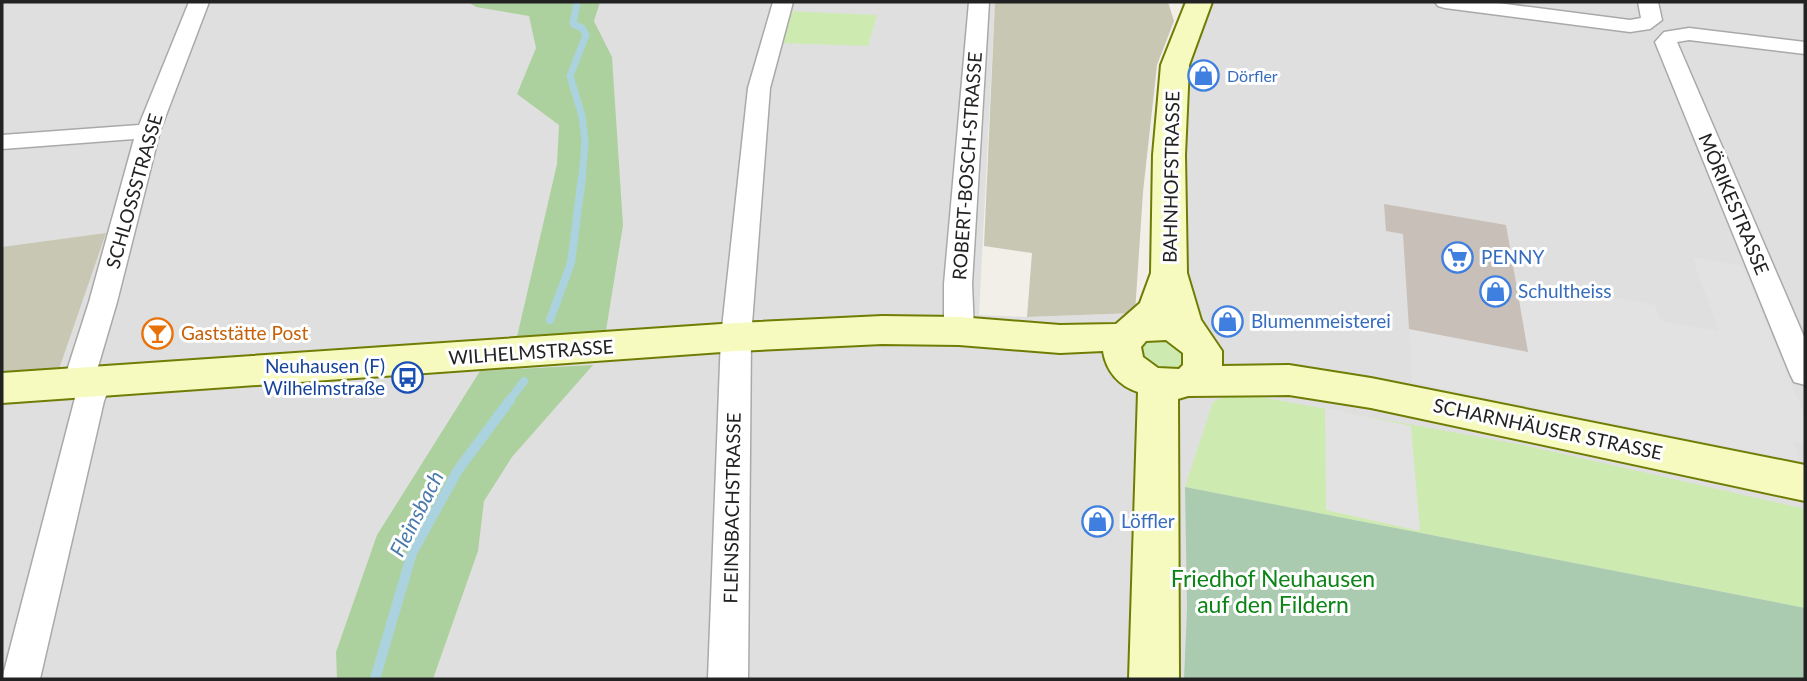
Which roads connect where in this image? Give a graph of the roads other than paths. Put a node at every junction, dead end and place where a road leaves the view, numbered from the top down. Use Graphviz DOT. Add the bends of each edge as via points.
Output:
graph roads {
  1 [pos="199,2"];
  2 [pos="783,2"];
  3 [pos="979,2"];
  4 [pos="1199,2"];
  5 [pos="1445,2"];
  6 [pos="1648,2"];
  7 [pos="1805,48"];
  8 [pos="148,131"];
  9 [pos="2,142"];
  10 [pos="1170,273"];
  11 [pos="959,331"];
  12 [pos="736,337"];
  13 [pos="1193,339"];
  14 [pos="1147,359"];
  15 [pos="1805,374"];
  16 [pos="1289,380"];
  17 [pos="88,382"];
  18 [pos="2,388"];
  19 [pos="1805,483"];
  20 [pos="20,679"];
  21 [pos="728,679"];
  22 [pos="1154,679"];
  1 -- 8 [label="street, SCHLOSSSTRASSE"];
  2 -- 12 [label="street, FLEINSBACHSTRASSE" via="759,88"];
  3 -- 11 [label="street, ROBERT-BOSCH-STRASSE" via="958,284"];
  4 -- 10 [label="street, BAHNHOFSTRASSE" via="1175,65 1169,155"];
  5 -- 6 [label="street" via="1630,26 1652,20"];
  7 -- 15 [label="street, MÖRIKESTRASSE" via="1689,34 1667,38"];
  8 -- 9 [label="street"];
  8 -- 17 [label="street, SCHLOSSSTRASSE" via="103,302"];
  10 -- 13 [label="street, BAHNHOFSTRASSE" via="1182,320"];
  10 -- 14 [label="street, BAHNHOFSTRASSE" via="1157,308"];
  11 -- 12 [label="street, WILHELMSTRASSE"];
  11 -- 14 [label="street, WILHELMSTRASSE" via="1060,339"];
  12 -- 17 [label="street, WILHELMSTRASSE"];
  12 -- 21 [label="street, FLEINSBACHSTRASSE"];
  13 -- 14 [label="street" via="1161,326"];
  13 -- 14 [label="street, BAHNHOFSTRASSE" via="1204,352 1201,374"];
  13 -- 16 [label="street, SCHARNHÄUSER STRASSE"];
  14 -- 16 [label="street, SCHARNHÄUSER STRASSE"];
  14 -- 22 [label="street, BAHNHOFSTRASSE"];
  16 -- 19 [label="street, SCHARNHÄUSER STRASSE"];
  17 -- 18 [label="street, WILHELMSTRASSE"];
  17 -- 20 [label="street, SCHLOSSSTRASSE" via="88,401"];
}
